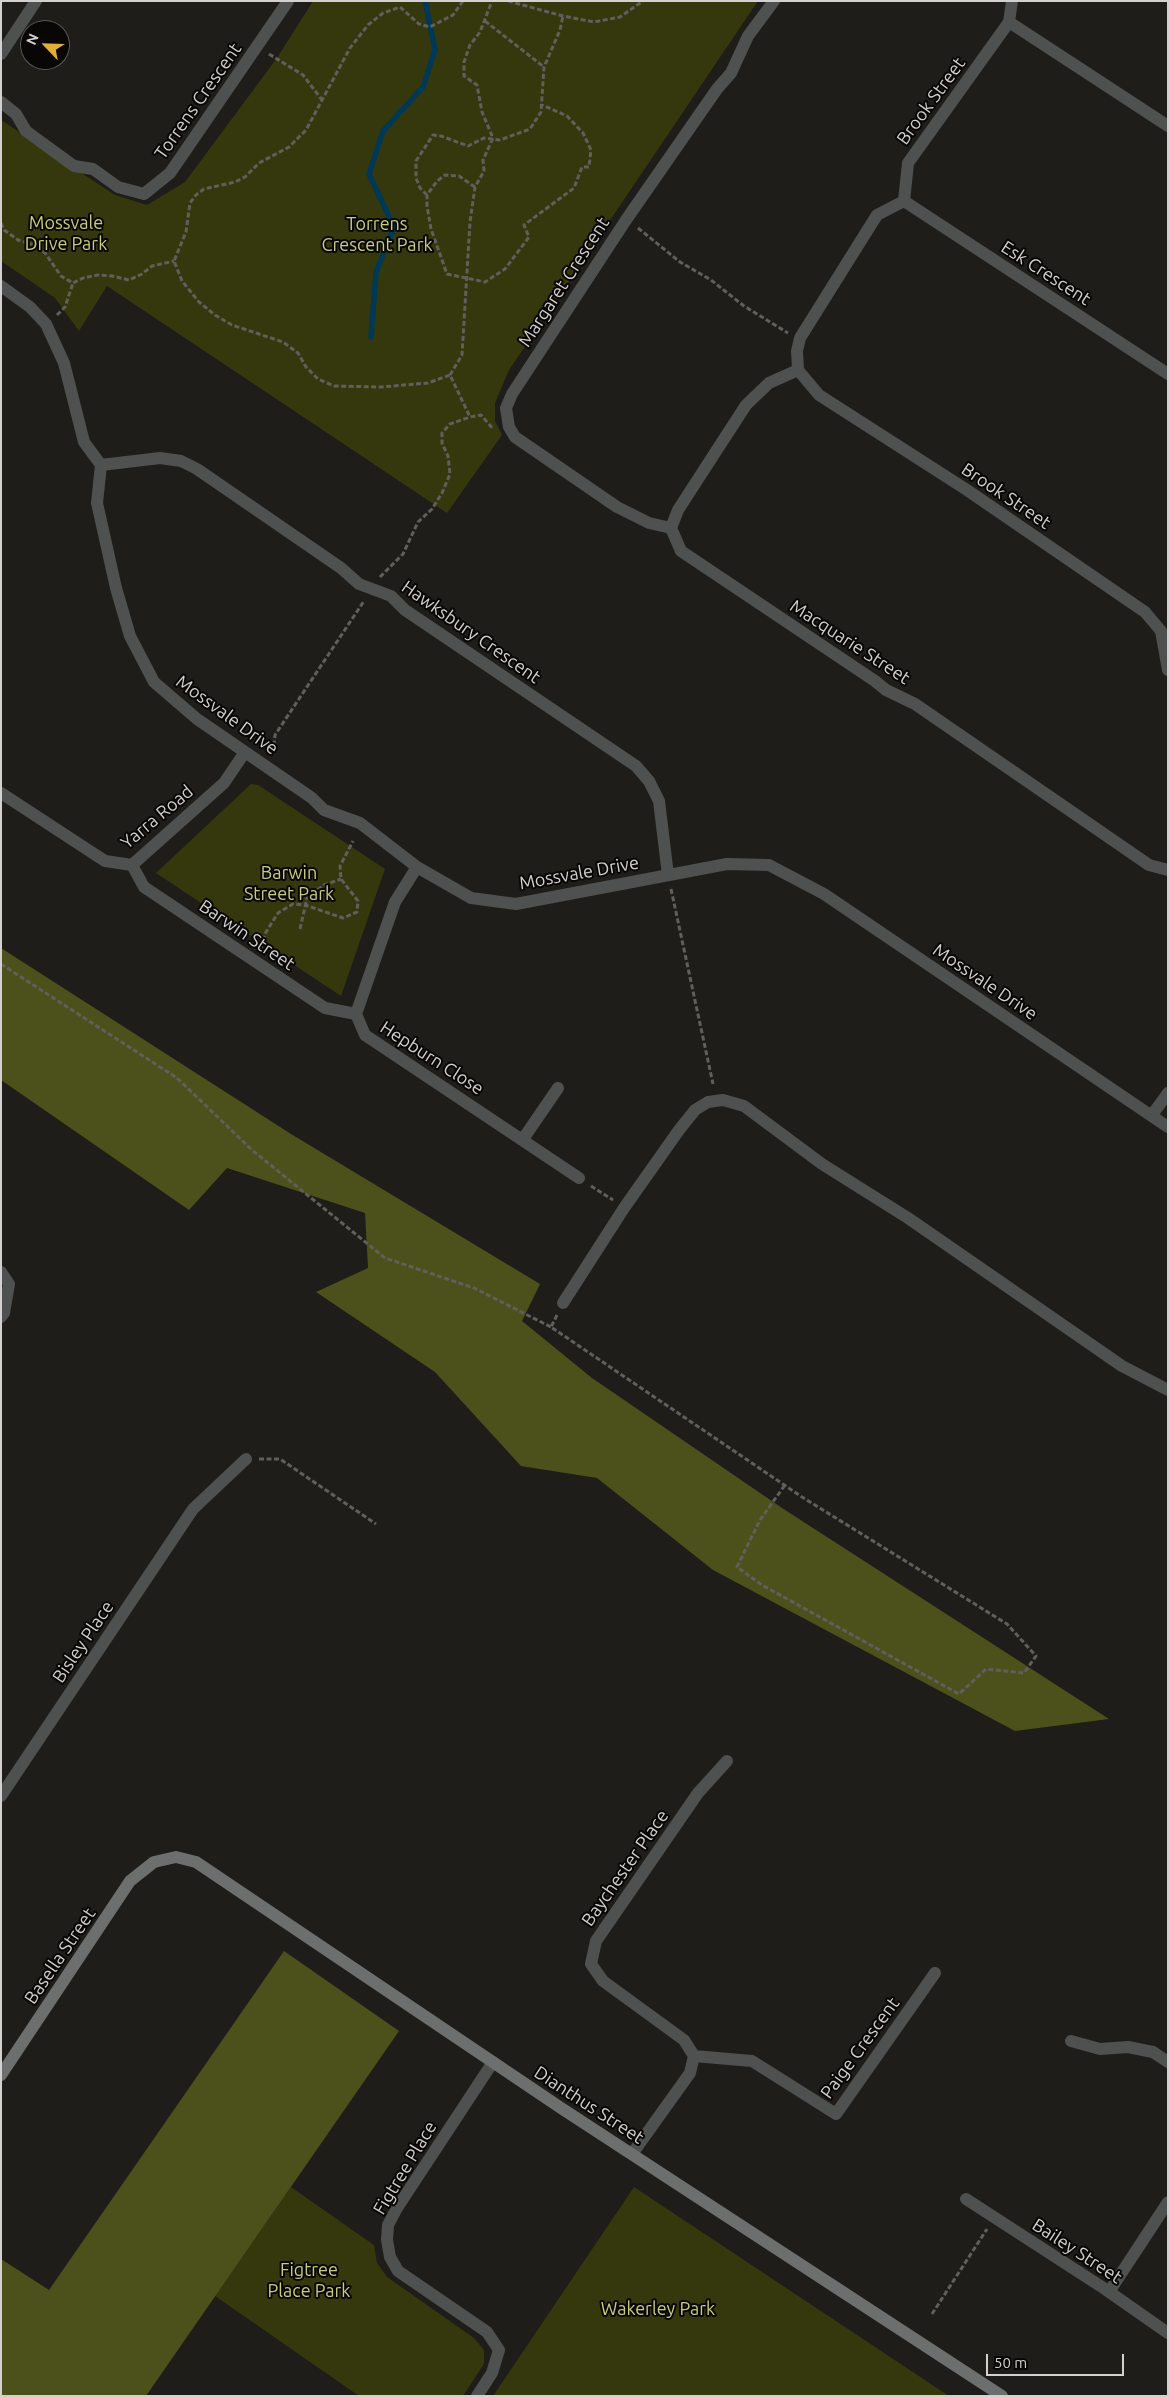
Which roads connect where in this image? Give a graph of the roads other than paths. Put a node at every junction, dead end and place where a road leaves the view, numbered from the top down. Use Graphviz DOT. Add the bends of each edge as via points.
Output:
graph roads {
  1 [pos="36,1"];
  2 [pos="288,1"];
  3 [pos="774,1"];
  4 [pos="1012,1"];
  5 [pos="1009,22"];
  6 [pos="1,54"];
  7 [pos="1,102"];
  8 [pos="1168,126"];
  9 [pos="904,201"];
  10 [pos="1,286"];
  11 [pos="798,370"];
  12 [pos="1168,374"];
  13 [pos="101,465"];
  14 [pos="671,528"];
  15 [pos="1168,670"];
  16 [pos="245,752"];
  17 [pos="1,792"];
  18 [pos="132,865"];
  19 [pos="416,867"];
  20 [pos="1168,870"];
  21 [pos="668,875"];
  22 [pos="356,1014"];
  23 [pos="558,1088"];
  24 [pos="1168,1093"];
  25 [pos="1152,1116"];
  26 [pos="1168,1127"];
  27 [pos="523,1139"];
  28 [pos="579,1178"];
  29 [pos="1,1272"];
  30 [pos="563,1303"];
  31 [pos="1,1317"];
  32 [pos="1168,1390"];
  33 [pos="246,1459"];
  34 [pos="728,1761"];
  35 [pos="1,1796"];
  36 [pos="154,1862"];
  37 [pos="935,1973"];
  38 [pos="1071,2041"];
  39 [pos="694,2056"];
  40 [pos="493,2062"];
  41 [pos="1168,2062"];
  42 [pos="1,2075"];
  43 [pos="632,2154"];
  44 [pos="966,2199"];
  45 [pos="1168,2202"];
  46 [pos="1109,2292"];
  47 [pos="1168,2333"];
  48 [pos="477,2396"];
  49 [pos="1002,2396"];
  1 -- 6 [label="street"];
  2 -- 7 [label="street, Torrens Crescent" via="170,173 144,194 118,187 93,169 74,166 26,131 16,114"];
  3 -- 14 [label="street, Margaret Crescent" via="748,36 731,72 626,220 506,408 515,437 617,507 648,523"];
  4 -- 5 [label="street, Brook Street"];
  5 -- 8 [label="street"];
  5 -- 9 [label="street, Brook Street" via="908,163"];
  9 -- 11 [label="street" via="877,214 800,338"];
  9 -- 12 [label="street, Esk Crescent"];
  10 -- 13 [label="street" via="30,307 46,324 64,363 84,442"];
  11 -- 14 [label="street" via="769,383 746,405 678,510"];
  11 -- 15 [label="street, Brook Street" via="820,396 967,490 1145,612 1161,631"];
  13 -- 16 [label="street, Mossvale Drive" via="97,503 130,636 154,682 197,719"];
  13 -- 21 [label="street, Hawksbury Crescent" via="160,458 181,461 197,468 341,568 359,584 391,596 413,615 636,766 649,781 659,801"];
  14 -- 20 [label="street, Macquarie Street" via="681,551 886,690 915,704 1149,865"];
  16 -- 18 [label="street, Yarra Road" via="224,783"];
  16 -- 19 [label="street, Mossvale Drive" via="312,798 324,810 360,823"];
  17 -- 18 [label="street, Yarra Road" via="105,861"];
  18 -- 22 [label="street, Barwin Street" via="144,887 325,1008"];
  19 -- 21 [label="street, Mossvale Drive" via="471,898 516,904"];
  19 -- 22 [label="street" via="396,902"];
  21 -- 25 [label="street, Mossvale Drive" via="727,864 769,865 824,894"];
  22 -- 27 [label="street, Hepburn Close" via="365,1035"];
  23 -- 27 [label="street"];
  24 -- 25 [label="street"];
  25 -- 26 [label="street, Mossvale Drive"];
  27 -- 28 [label="street, Hepburn Close"];
  29 -- 31 [label="street" via="9,1284"];
  30 -- 32 [label="street" via="624,1208 695,1110 708,1102 723,1100 744,1106 822,1164 1122,1366"];
  33 -- 35 [label="street, Bisley Place" via="193,1508"];
  34 -- 39 [label="street, Baychester Place" via="698,1793 596,1941 592,1964 603,1981 684,2040"];
  36 -- 40 [label="street, Dianthus Street" via="176,1857 196,1862"];
  36 -- 42 [label="street, Basella Street" via="130,1881"];
  37 -- 39 [label="street, Paige Crescent" via="836,2114 752,2061"];
  38 -- 41 [label="street" via="1100,2049 1128,2047 1153,2052"];
  39 -- 43 [label="street" via="690,2073"];
  40 -- 43 [label="street, Dianthus Street"];
  40 -- 48 [label="street, Figtree Place" via="397,2208 388,2225 387,2240 390,2257 398,2271 487,2332 500,2350 492,2373"];
  43 -- 49 [label="street, Dianthus Street"];
  44 -- 46 [label="street, Bailey Street"];
  45 -- 46 [label="street"];
  46 -- 47 [label="street, Bailey Street"];
}
